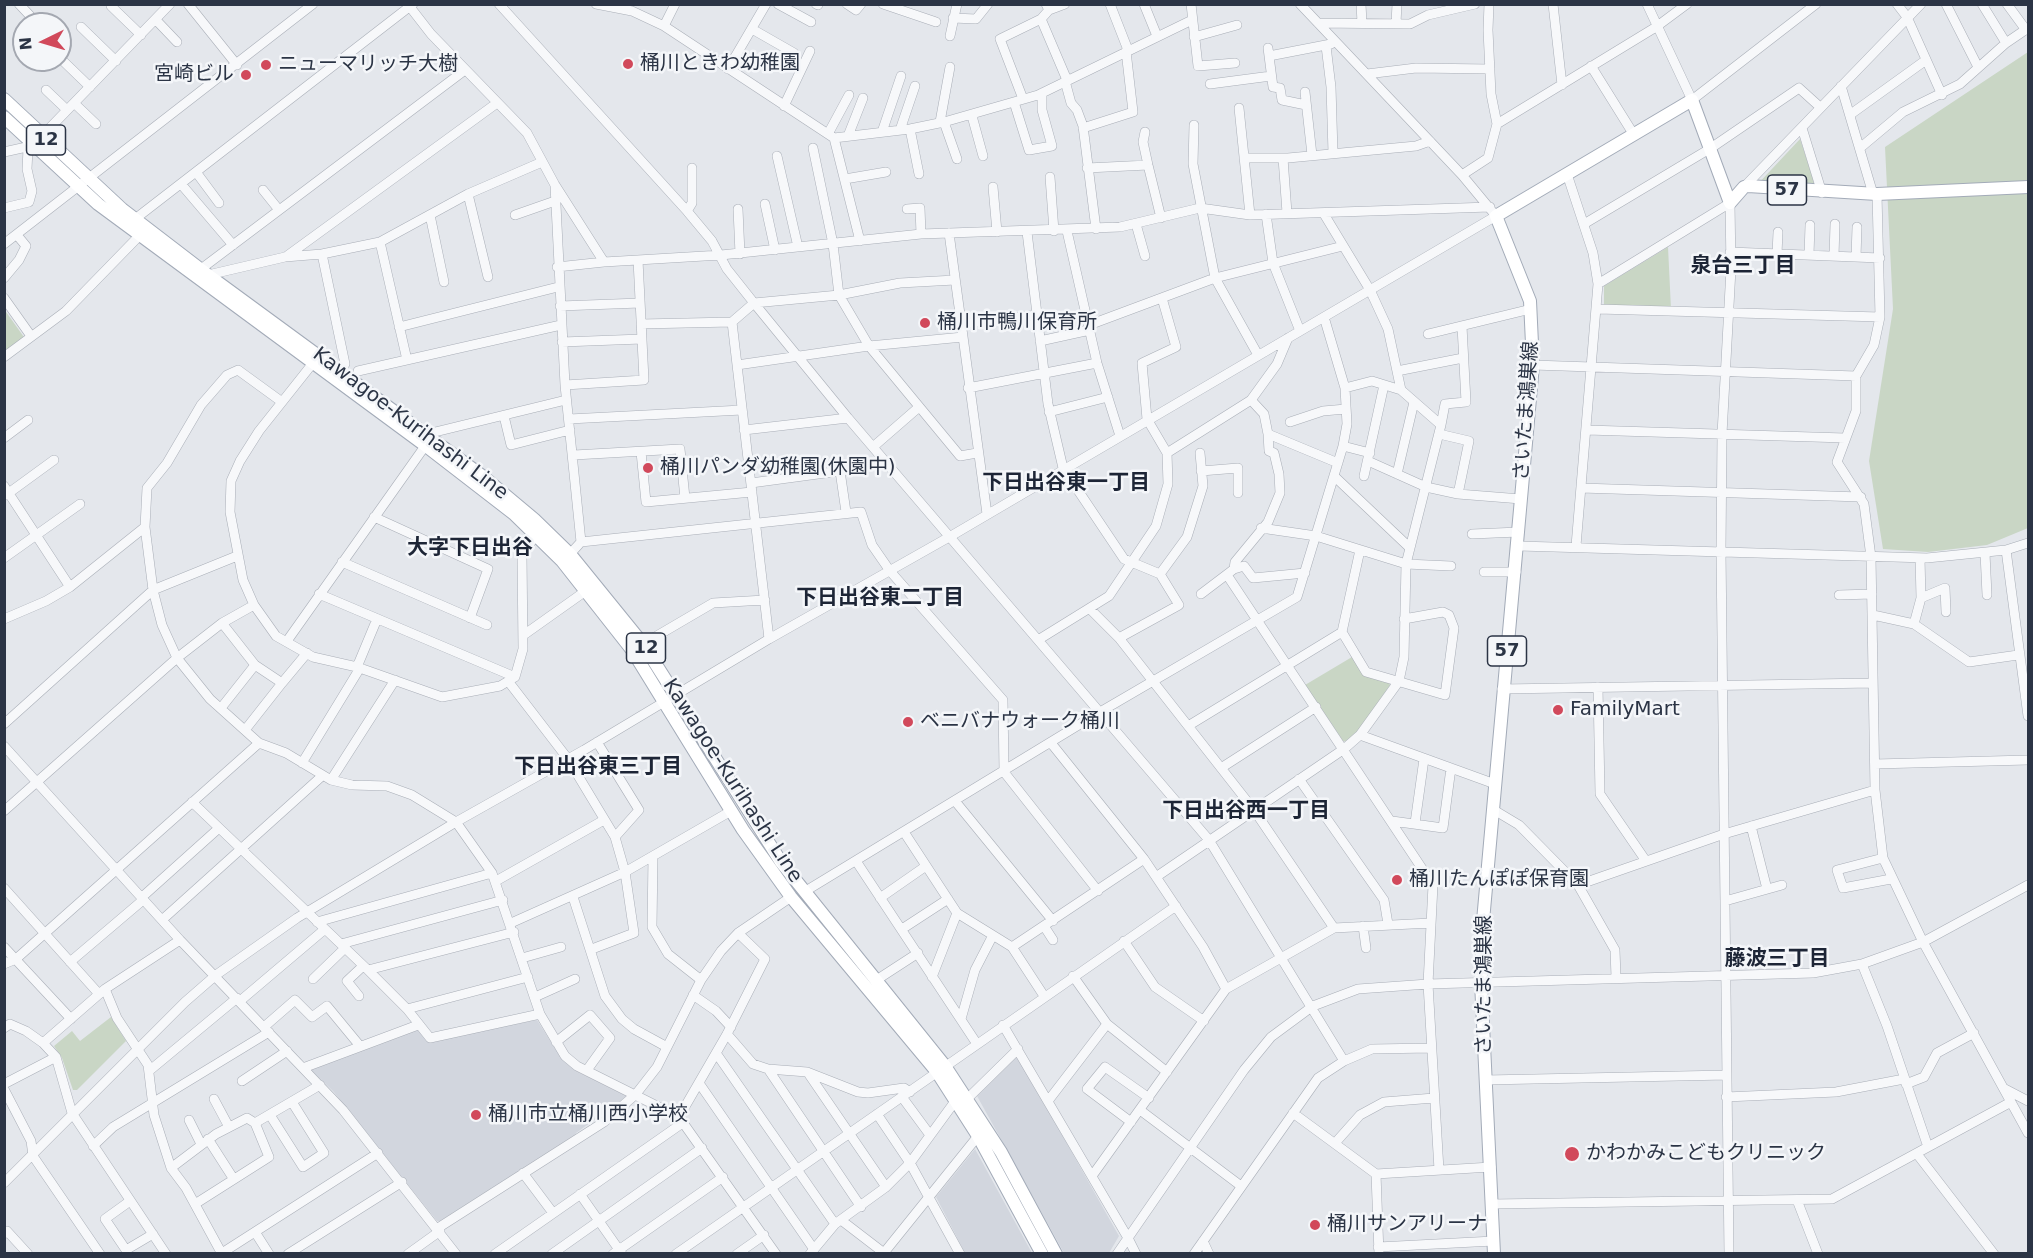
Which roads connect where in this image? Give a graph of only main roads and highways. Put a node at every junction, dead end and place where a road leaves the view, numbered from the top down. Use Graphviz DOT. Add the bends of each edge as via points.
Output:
graph roads {
  1 [pos="4,97"];
  2 [pos="8,117"];
  3 [pos="83,183"];
  4 [pos="2028,187"];
  5 [pos="428,442"];
  6 [pos="671,697"];
  7 [pos="941,1069"];
  8 [pos="962,1100"];
  9 [pos="1042,1254"];
  10 [pos="1056,1254"];
  11 [pos="1494,1254"];
  1 -- 2 [label="main road, Kawagoe-Kurihashi Line"];
  2 -- 3 [label="main road, Kawagoe-Kurihashi Line / 12"];
  3 -- 5 [label="main road, Kawagoe-Kurihashi Line / 12"];
  3 -- 5 [label="main road, Kawagoe-Kurihashi Line / 12" via="140,235"];
  4 -- 11 [label="main road, さいたま鴻巣線 / 57" via="1875,194 1744,187 1730,203 1692,100 1567,174 1493,212 1513,254 1531,309 1533,365 1483,921 1481,982"];
  5 -- 6 [label="main road, Kawagoe-Kurihashi Line / 12" via="536,535 587,590"];
  5 -- 6 [label="main road, Kawagoe-Kurihashi Line / 12" via="511,499 570,554 643,644"];
  6 -- 7 [label="main road, Kawagoe-Kurihashi Line / 12" via="804,892 878,980"];
  6 -- 7 [label="main road, Kawagoe-Kurihashi Line / 12" via="731,811 791,897"];
  7 -- 8 [label="main road, Kawagoe-Kurihashi Line / 12"];
  8 -- 9 [label="main road, Kawagoe-Kurihashi Line / 12"];
  8 -- 10 [label="main road, Kawagoe-Kurihashi Line / 12" via="1000,1152"];
}
